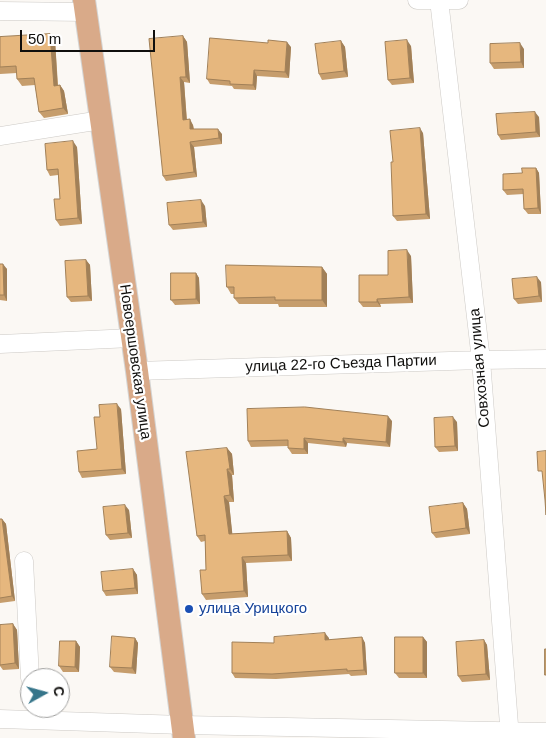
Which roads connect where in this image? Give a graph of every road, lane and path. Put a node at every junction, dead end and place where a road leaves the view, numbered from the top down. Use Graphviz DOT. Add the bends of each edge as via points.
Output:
graph roads {
  1 [pos="416,0"];
  2 [pos="439,0"];
  3 [pos="459,0"];
  4 [pos="85,6"];
  5 [pos="0,11"];
  6 [pos="101,120"];
  7 [pos="0,136"];
  8 [pos="132,338"];
  9 [pos="0,344"];
  10 [pos="481,360"];
  11 [pos="546,360"];
  12 [pos="137,371"];
  13 [pos="24,561"];
  14 [pos="29,668"];
  15 [pos="20,716"];
  16 [pos="66,718"];
  17 [pos="0,719"];
  18 [pos="183,732"];
  19 [pos="546,732"];
  20 [pos="510,734"];
  1 -- 2 [label="street"];
  2 -- 3 [label="street"];
  2 -- 10 [label="street, Совхозная улица"];
  4 -- 5 [label="street"];
  4 -- 6 [label="main road, Новоершовская улица"];
  6 -- 7 [label="street"];
  6 -- 8 [label="main road, Новоершовская улица"];
  8 -- 9 [label="street"];
  8 -- 12 [label="main road, Новоершовская улица"];
  10 -- 11 [label="street, улица 22-го Съезда Партии"];
  10 -- 12 [label="street, улица 22-го Съезда Партии"];
  10 -- 20 [label="street, Совхозная улица"];
  12 -- 18 [label="main road, Новоершовская улица"];
  13 -- 14 [label="street"];
  15 -- 17 [label="street"];
  16 -- 18 [label="street"];
  18 -- 20 [label="street"];
  19 -- 20 [label="street"];
}
